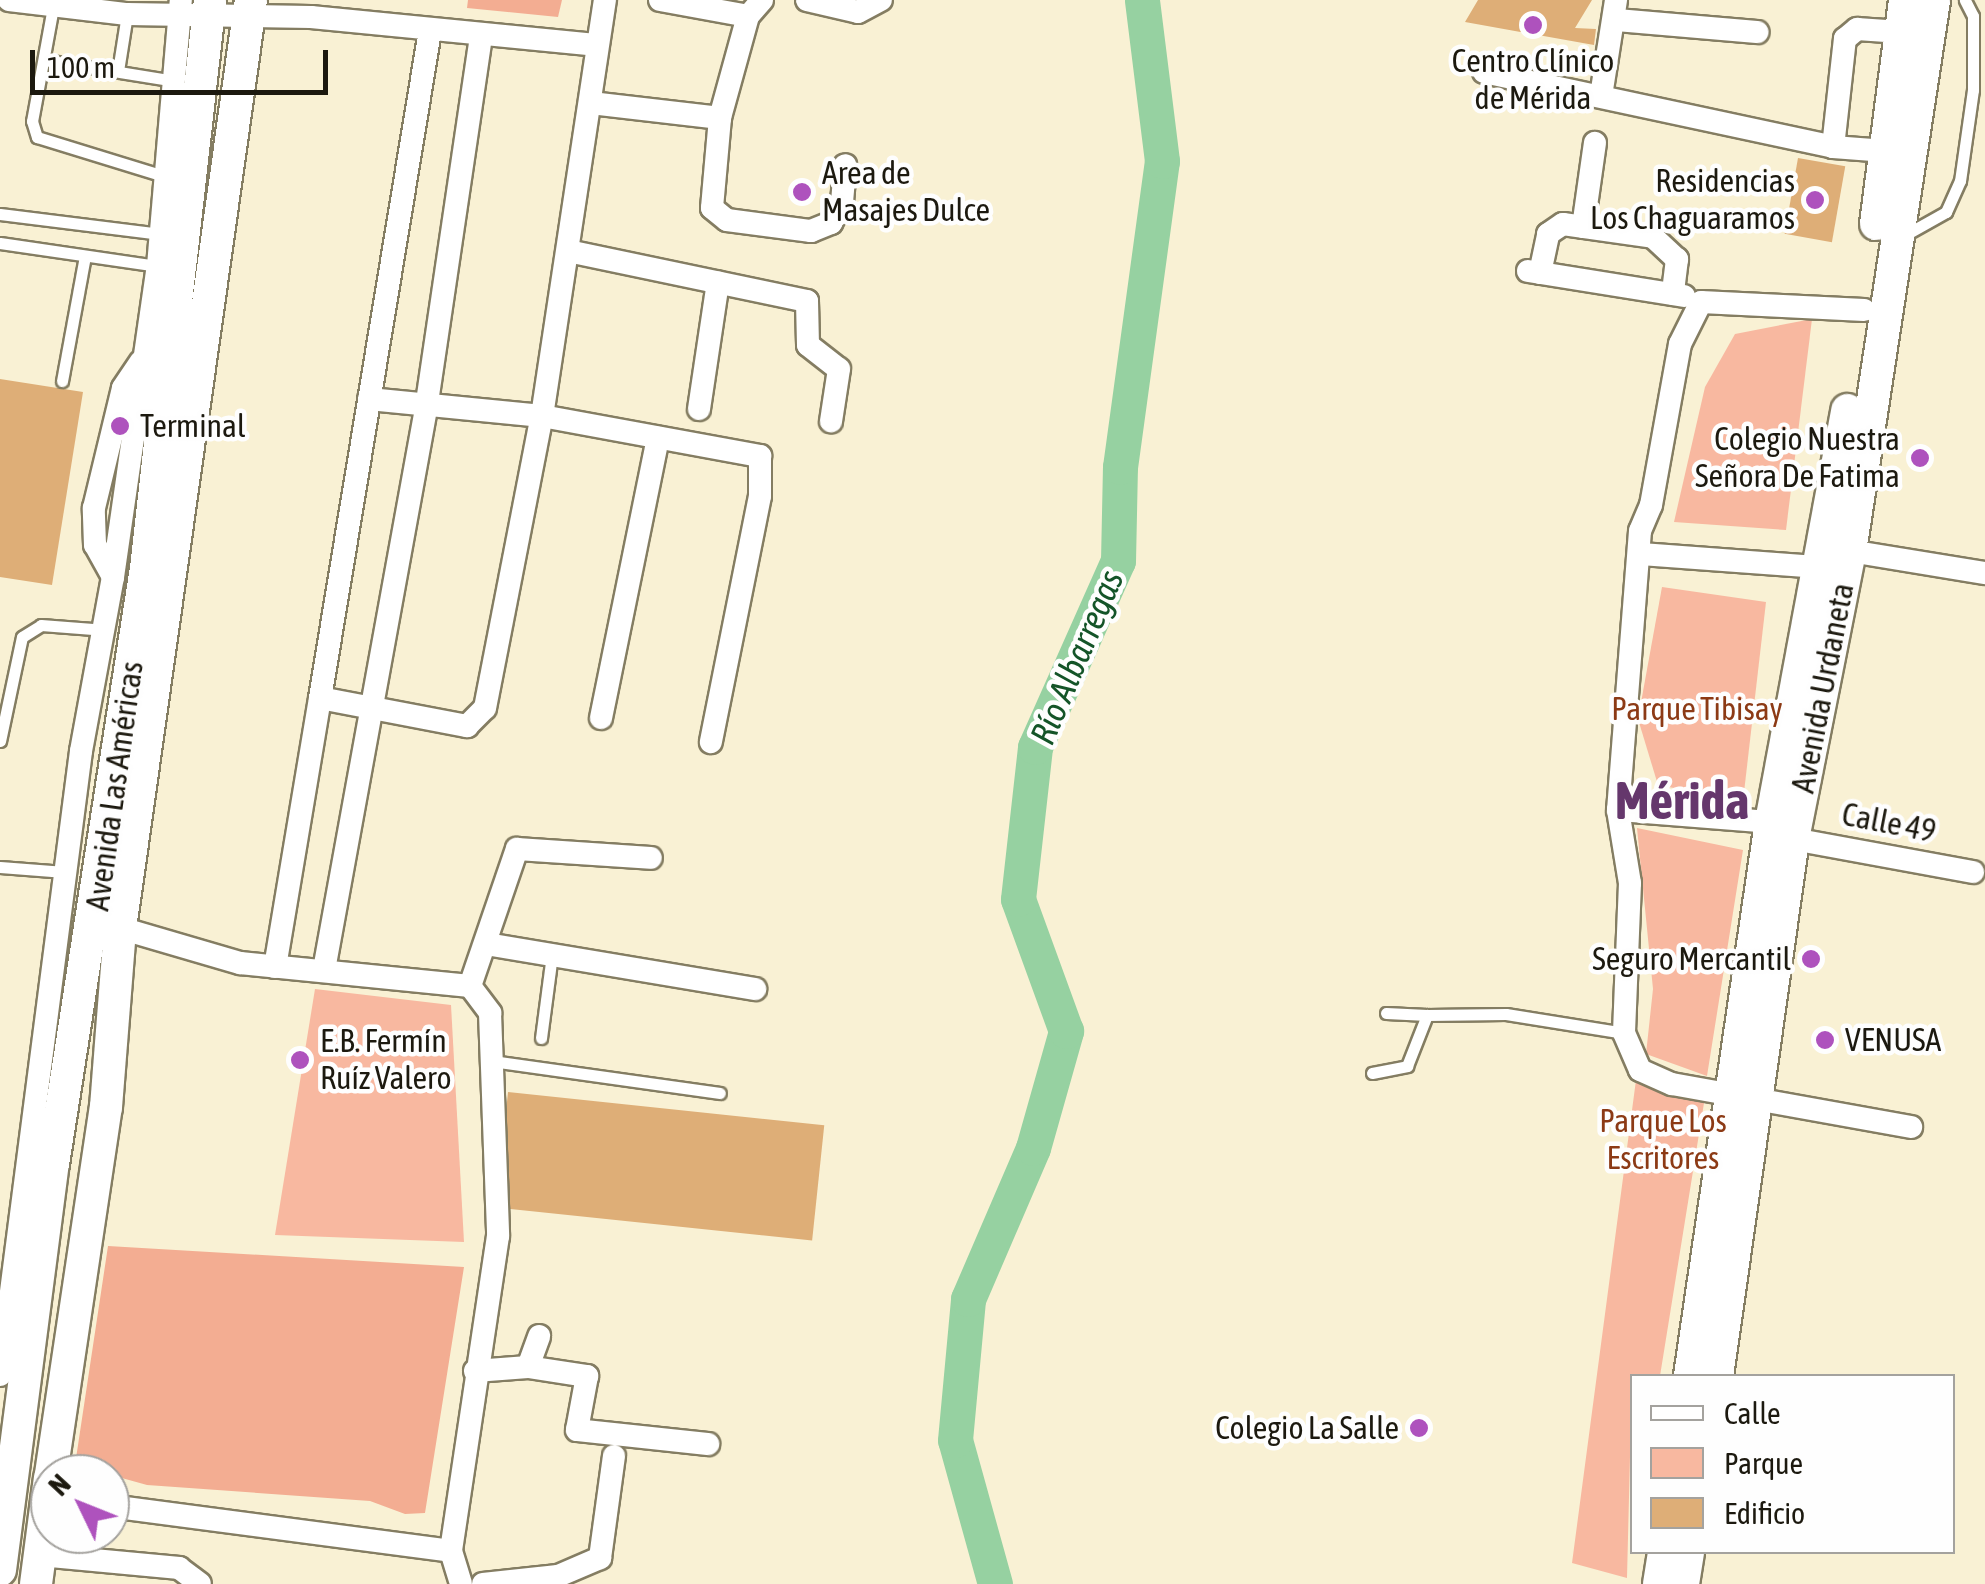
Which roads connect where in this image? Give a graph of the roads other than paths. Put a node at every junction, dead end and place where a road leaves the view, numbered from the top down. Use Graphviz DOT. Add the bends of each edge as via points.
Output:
graph roads {
  1 [pos="9,0"];
  2 [pos="605,0"];
  3 [pos="660,0"];
  4 [pos="806,0"];
  5 [pos="881,0"];
  6 [pos="1934,0"];
  7 [pos="1965,0"];
  8 [pos="52,7"];
  9 [pos="194,8"];
  10 [pos="312,8"];
  11 [pos="755,8"];
  12 [pos="250,9"];
  13 [pos="1616,10"];
  14 [pos="127,14"];
  15 [pos="1904,16"];
  16 [pos="430,32"];
  17 [pos="1757,32"];
  18 [pos="481,36"];
  19 [pos="596,44"];
  20 [pos="45,60"];
  21 [pos="118,71"];
  22 [pos="1484,72"];
  23 [pos="174,81"];
  24 [pos="1601,96"];
  25 [pos="591,103"];
  26 [pos="720,118"];
  27 [pos="1595,143"];
  28 [pos="1834,147"];
  29 [pos="1886,151"];
  30 [pos="845,165"];
  31 [pos="167,176"];
  32 [pos="0,214"];
  33 [pos="1583,226"];
  34 [pos="161,234"];
  35 [pos="1896,239"];
  36 [pos="0,244"];
  37 [pos="568,251"];
  38 [pos="85,256"];
  39 [pos="158,266"];
  40 [pos="718,282"];
  41 [pos="1673,294"];
  42 [pos="1701,302"];
  43 [pos="1864,310"];
  44 [pos="62,381"];
  45 [pos="370,399"];
  46 [pos="426,409"];
  47 [pos="698,409"];
  48 [pos="542,416"];
  49 [pos="831,421"];
  50 [pos="658,438"];
  51 [pos="1850,551"];
  52 [pos="1641,554"];
  53 [pos="1820,567"];
  54 [pos="1985,573"];
  55 [pos="106,630"];
  56 [pos="320,698"];
  57 [pos="372,708"];
  58 [pos="602,718"];
  59 [pos="0,742"];
  60 [pos="710,742"];
  61 [pos="1618,810"];
  62 [pos="1782,830"];
  63 [pos="651,858"];
  64 [pos="0,867"];
  65 [pos="65,872"];
  66 [pos="1973,872"];
  67 [pos="60,924"];
  68 [pos="120,928"];
  69 [pos="486,944"];
  70 [pos="552,955"];
  71 [pos="276,967"];
  72 [pos="324,970"];
  73 [pos="470,986"];
  74 [pos="756,989"];
  75 [pos="84,991"];
  76 [pos="1386,1013"];
  77 [pos="1427,1015"];
  78 [pos="1624,1033"];
  79 [pos="541,1038"];
  80 [pos="492,1062"];
  81 [pos="1372,1073"];
  82 [pos="720,1093"];
  83 [pos="1745,1094"];
  84 [pos="1910,1127"];
  85 [pos="53,1164"];
  86 [pos="539,1336"];
  87 [pos="2,1339"];
  88 [pos="528,1367"];
  89 [pos="475,1371"];
  90 [pos="1690,1374"];
  91 [pos="1717,1374"];
  92 [pos="0,1376"];
  93 [pos="708,1444"];
  94 [pos="54,1454"];
  95 [pos="614,1456"];
  96 [pos="130,1509"];
  97 [pos="451,1551"];
  98 [pos="1664,1554"];
  99 [pos="1688,1554"];
  100 [pos="0,1570"];
  101 [pos="38,1570"];
  102 [pos="200,1584"];
  103 [pos="461,1584"];
  104 [pos="483,1584"];
  105 [pos="1659,1584"];
  106 [pos="1682,1584"];
  1 -- 8 [label="street"];
  2 -- 19 [label="street"];
  3 -- 11 [label="street"];
  4 -- 5 [label="street" via="858,12"];
  6 -- 35 [label="street, Avenida Urdaneta"];
  7 -- 35 [label="lane" via="1973,16 1973,90 1960,182 1946,212"];
  8 -- 14 [label="street"];
  8 -- 20 [label="lane"];
  9 -- 12 [label="street"];
  9 -- 14 [label="street"];
  9 -- 23 [label="street"];
  9 -- 75 [label="street, Avenida Las Américas" via="205,88 146,568"];
  10 -- 12 [label="street"];
  10 -- 16 [label="street"];
  11 -- 26 [label="street"];
  12 -- 68 [label="street, Avenida Las Américas"];
  13 -- 17 [label="street"];
  13 -- 24 [label="street"];
  14 -- 21 [label="lane"];
  15 -- 28 [label="street" via="1845,39"];
  15 -- 29 [label="street, Avenida Urdaneta"];
  16 -- 18 [label="street"];
  16 -- 45 [label="street"];
  18 -- 19 [label="street"];
  18 -- 46 [label="street"];
  19 -- 25 [label="street"];
  20 -- 21 [label="lane"];
  20 -- 31 [label="lane" via="32,121 44,144"];
  21 -- 23 [label="lane"];
  22 -- 24 [label="street"];
  23 -- 31 [label="street"];
  24 -- 28 [label="street"];
  25 -- 26 [label="street"];
  25 -- 37 [label="street"];
  26 -- 30 [label="street" via="709,195 712,208 727,220 811,231 831,223 842,202"];
  27 -- 33 [label="street"];
  28 -- 29 [label="street"];
  29 -- 43 [label="street, Avenida Urdaneta"];
  31 -- 34 [label="street"];
  32 -- 34 [label="lane"];
  33 -- 41 [label="street" via="1663,243 1677,260"];
  33 -- 41 [label="street" via="1563,224 1548,234 1533,272"];
  34 -- 39 [label="street"];
  35 -- 51 [label="street, Avenida Urdaneta"];
  36 -- 38 [label="lane"];
  37 -- 40 [label="street"];
  37 -- 48 [label="street"];
  38 -- 39 [label="lane"];
  38 -- 44 [label="lane"];
  39 -- 55 [label="street"];
  40 -- 47 [label="street"];
  40 -- 49 [label="street" via="811,304 808,345 839,369"];
  41 -- 42 [label="street"];
  42 -- 43 [label="street"];
  42 -- 52 [label="street" via="1680,344"];
  43 -- 53 [label="street, Avenida Urdaneta"];
  45 -- 46 [label="street"];
  45 -- 56 [label="street"];
  46 -- 48 [label="street"];
  46 -- 57 [label="street"];
  48 -- 50 [label="street"];
  48 -- 57 [label="street" via="480,716 456,725"];
  50 -- 58 [label="street"];
  50 -- 60 [label="street" via="748,450 764,462"];
  51 -- 54 [label="street"];
  51 -- 62 [label="street, Avenida Urdaneta"];
  52 -- 53 [label="street"];
  52 -- 61 [label="street"];
  53 -- 62 [label="street, Avenida Urdaneta"];
  55 -- 59 [label="lane" via="40,625 22,637"];
  55 -- 65 [label="street"];
  56 -- 57 [label="street"];
  56 -- 71 [label="street"];
  57 -- 72 [label="street"];
  61 -- 62 [label="street, Calle 49"];
  61 -- 78 [label="street" via="1630,884"];
  62 -- 66 [label="street, Calle 49"];
  62 -- 83 [label="street, Avenida Urdaneta"];
  63 -- 69 [label="street" via="517,850"];
  64 -- 65 [label="lane"];
  65 -- 67 [label="street"];
  67 -- 75 [label="street"];
  67 -- 87 [label="street"];
  68 -- 71 [label="street" via="240,964"];
  68 -- 94 [label="street, Avenida Las Américas" via="106,1107"];
  69 -- 70 [label="street"];
  69 -- 73 [label="street"];
  70 -- 74 [label="street"];
  70 -- 79 [label="lane"];
  71 -- 72 [label="street"];
  72 -- 73 [label="street"];
  73 -- 80 [label="street" via="490,1013"];
  75 -- 85 [label="street, Avenida Las Américas"];
  76 -- 77 [label="lane"];
  77 -- 78 [label="lane" via="1506,1014"];
  77 -- 81 [label="lane" via="1407,1066"];
  78 -- 83 [label="street" via="1640,1070 1705,1092"];
  80 -- 82 [label="lane"];
  80 -- 89 [label="street" via="498,1236"];
  83 -- 84 [label="street"];
  83 -- 90 [label="street, Avenida Urdaneta"];
  83 -- 91 [label="street, Avenida Urdaneta"];
  85 -- 87 [label="street"];
  85 -- 100 [label="street, Avenida Las Américas"];
  86 -- 88 [label="street"];
  87 -- 92 [label="street"];
  88 -- 89 [label="street"];
  88 -- 93 [label="street" via="587,1376 577,1430"];
  89 -- 97 [label="street"];
  95 -- 104 [label="street" via="600,1558 558,1576"];
  96 -- 97 [label="street"];
  97 -- 103 [label="street"];
  98 -- 105 [label="street"];
  99 -- 106 [label="street"];
  101 -- 102 [label="street" via="179,1568"];
}
